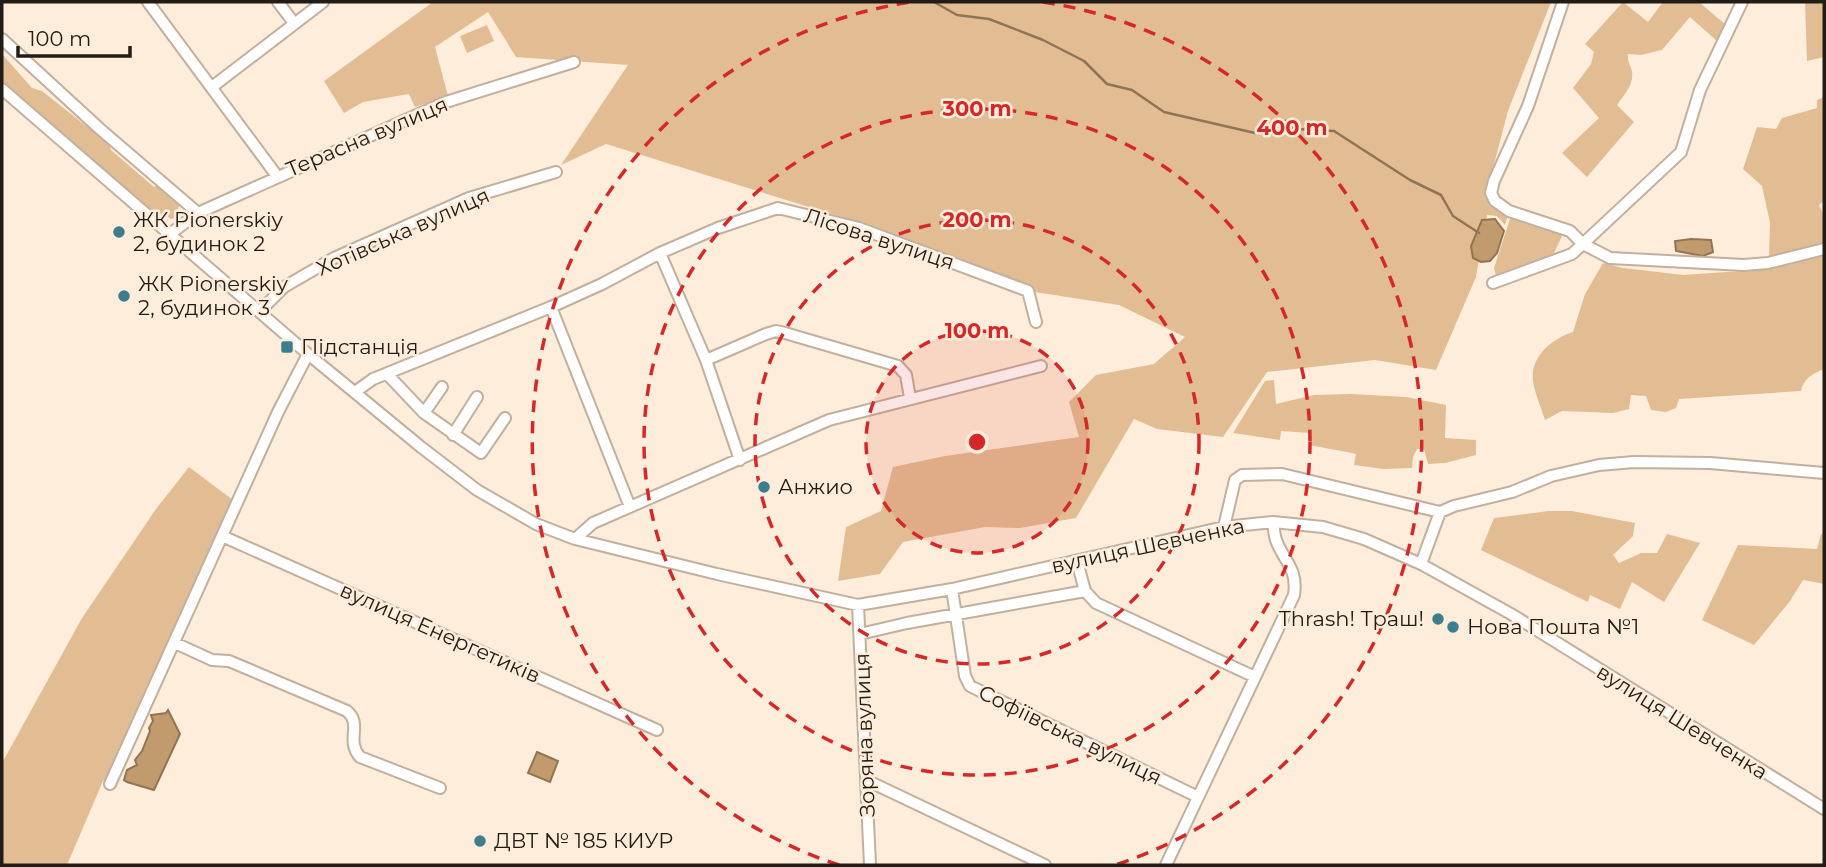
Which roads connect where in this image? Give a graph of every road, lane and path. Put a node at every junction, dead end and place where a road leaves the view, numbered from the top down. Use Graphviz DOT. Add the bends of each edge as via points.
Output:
graph roads {
  1 [pos="148,2"];
  2 [pos="278,2"];
  3 [pos="323,2"];
  4 [pos="1563,2"];
  5 [pos="1742,2"];
  6 [pos="294,23"];
  7 [pos="2,39"];
  8 [pos="574,62"];
  9 [pos="212,87"];
  10 [pos="2,89"];
  11 [pos="556,172"];
  12 [pos="277,176"];
  13 [pos="198,213"];
  14 [pos="170,234"];
  15 [pos="1583,244"];
  16 [pos="1824,248"];
  17 [pos="660,253"];
  18 [pos="1493,283"];
  19 [pos="551,307"];
  20 [pos="260,311"];
  21 [pos="1036,322"];
  22 [pos="308,354"];
  23 [pos="706,360"];
  24 [pos="1041,366"];
  25 [pos="387,373"];
  26 [pos="442,387"];
  27 [pos="355,392"];
  28 [pos="477,397"];
  29 [pos="910,398"];
  30 [pos="424,413"];
  31 [pos="505,418"];
  32 [pos="453,435"];
  33 [pos="740,460"];
  34 [pos="1824,473"];
  35 [pos="629,507"];
  36 [pos="1440,512"];
  37 [pos="1273,522"];
  38 [pos="1224,527"];
  39 [pos="222,536"];
  40 [pos="575,539"];
  41 [pos="1077,561"];
  42 [pos="1421,564"];
  43 [pos="952,589"];
  44 [pos="1085,591"];
  45 [pos="858,605"];
  46 [pos="956,615"];
  47 [pos="860,634"];
  48 [pos="175,643"];
  49 [pos="1255,677"];
  50 [pos="657,730"];
  51 [pos="866,780"];
  52 [pos="110,784"];
  53 [pos="440,788"];
  54 [pos="1198,797"];
  55 [pos="1824,809"];
  56 [pos="870,865"];
  57 [pos="1045,865"];
  58 [pos="1166,865"];
  1 -- 9 [label="street"];
  2 -- 6 [label="street"];
  3 -- 6 [label="street"];
  4 -- 15 [label="street" via="1528,106 1491,193 1509,211 1570,231"];
  5 -- 15 [label="street" via="1700,90 1681,152"];
  6 -- 9 [label="street"];
  7 -- 13 [label="street"];
  8 -- 12 [label="street, Терасна вулиця" via="446,102"];
  9 -- 12 [label="street"];
  10 -- 14 [label="street, вулиця Шевченка"];
  11 -- 20 [label="street, Хотівська вулиця" via="469,198 334,258 284,287"];
  12 -- 13 [label="street, Терасна вулиця"];
  13 -- 14 [label="street, Терасна вулиця"];
  14 -- 20 [label="street, вулиця Шевченка"];
  15 -- 16 [label="street" via="1610,258 1744,265"];
  15 -- 18 [label="street" via="1572,254"];
  17 -- 19 [label="street, Лісова вулиця"];
  17 -- 21 [label="street, Лісова вулиця" via="778,208 859,228 1028,291"];
  17 -- 23 [label="street"];
  19 -- 25 [label="street, Лісова вулиця"];
  19 -- 35 [label="street"];
  20 -- 22 [label="street, вулиця Шевченка"];
  22 -- 27 [label="street, вулиця Шевченка"];
  22 -- 39 [label="street"];
  23 -- 29 [label="street" via="776,331 898,366 906,375"];
  23 -- 33 [label="street"];
  24 -- 29 [label="street"];
  25 -- 27 [label="street, Лісова вулиця"];
  25 -- 30 [label="street"];
  26 -- 30 [label="street"];
  27 -- 40 [label="street, вулиця Шевченка" via="477,490 536,524"];
  28 -- 32 [label="street"];
  29 -- 33 [label="street" via="829,420"];
  30 -- 32 [label="street"];
  31 -- 32 [label="street" via="481,453"];
  33 -- 35 [label="street"];
  34 -- 36 [label="street" via="1710,463 1599,465"];
  35 -- 40 [label="street" via="593,523"];
  36 -- 38 [label="street" via="1282,474 1241,475 1235,480"];
  36 -- 42 [label="street"];
  37 -- 38 [label="street, вулиця Шевченка"];
  37 -- 42 [label="street, вулиця Шевченка" via="1345,533"];
  37 -- 49 [label="street" via="1295,588"];
  38 -- 41 [label="street, вулиця Шевченка"];
  39 -- 48 [label="street"];
  39 -- 50 [label="street, вулиця Енергетиків"];
  40 -- 45 [label="street, вулиця Шевченка"];
  41 -- 43 [label="street, вулиця Шевченка"];
  41 -- 44 [label="street"];
  42 -- 55 [label="street, вулиця Шевченка" via="1511,614"];
  43 -- 45 [label="street, вулиця Шевченка"];
  43 -- 46 [label="street"];
  44 -- 46 [label="street"];
  44 -- 49 [label="street" via="1096,603"];
  45 -- 47 [label="street, Зоряна вулиця"];
  46 -- 47 [label="street"];
  46 -- 54 [label="street, Софіївська вулиця" via="970,686"];
  47 -- 51 [label="street, Зоряна вулиця"];
  48 -- 52 [label="street"];
  48 -- 53 [label="street" via="347,711 355,723 353,747 360,757"];
  49 -- 54 [label="street"];
  51 -- 56 [label="street, Зоряна вулиця"];
  51 -- 57 [label="street"];
  54 -- 58 [label="street"];
}
